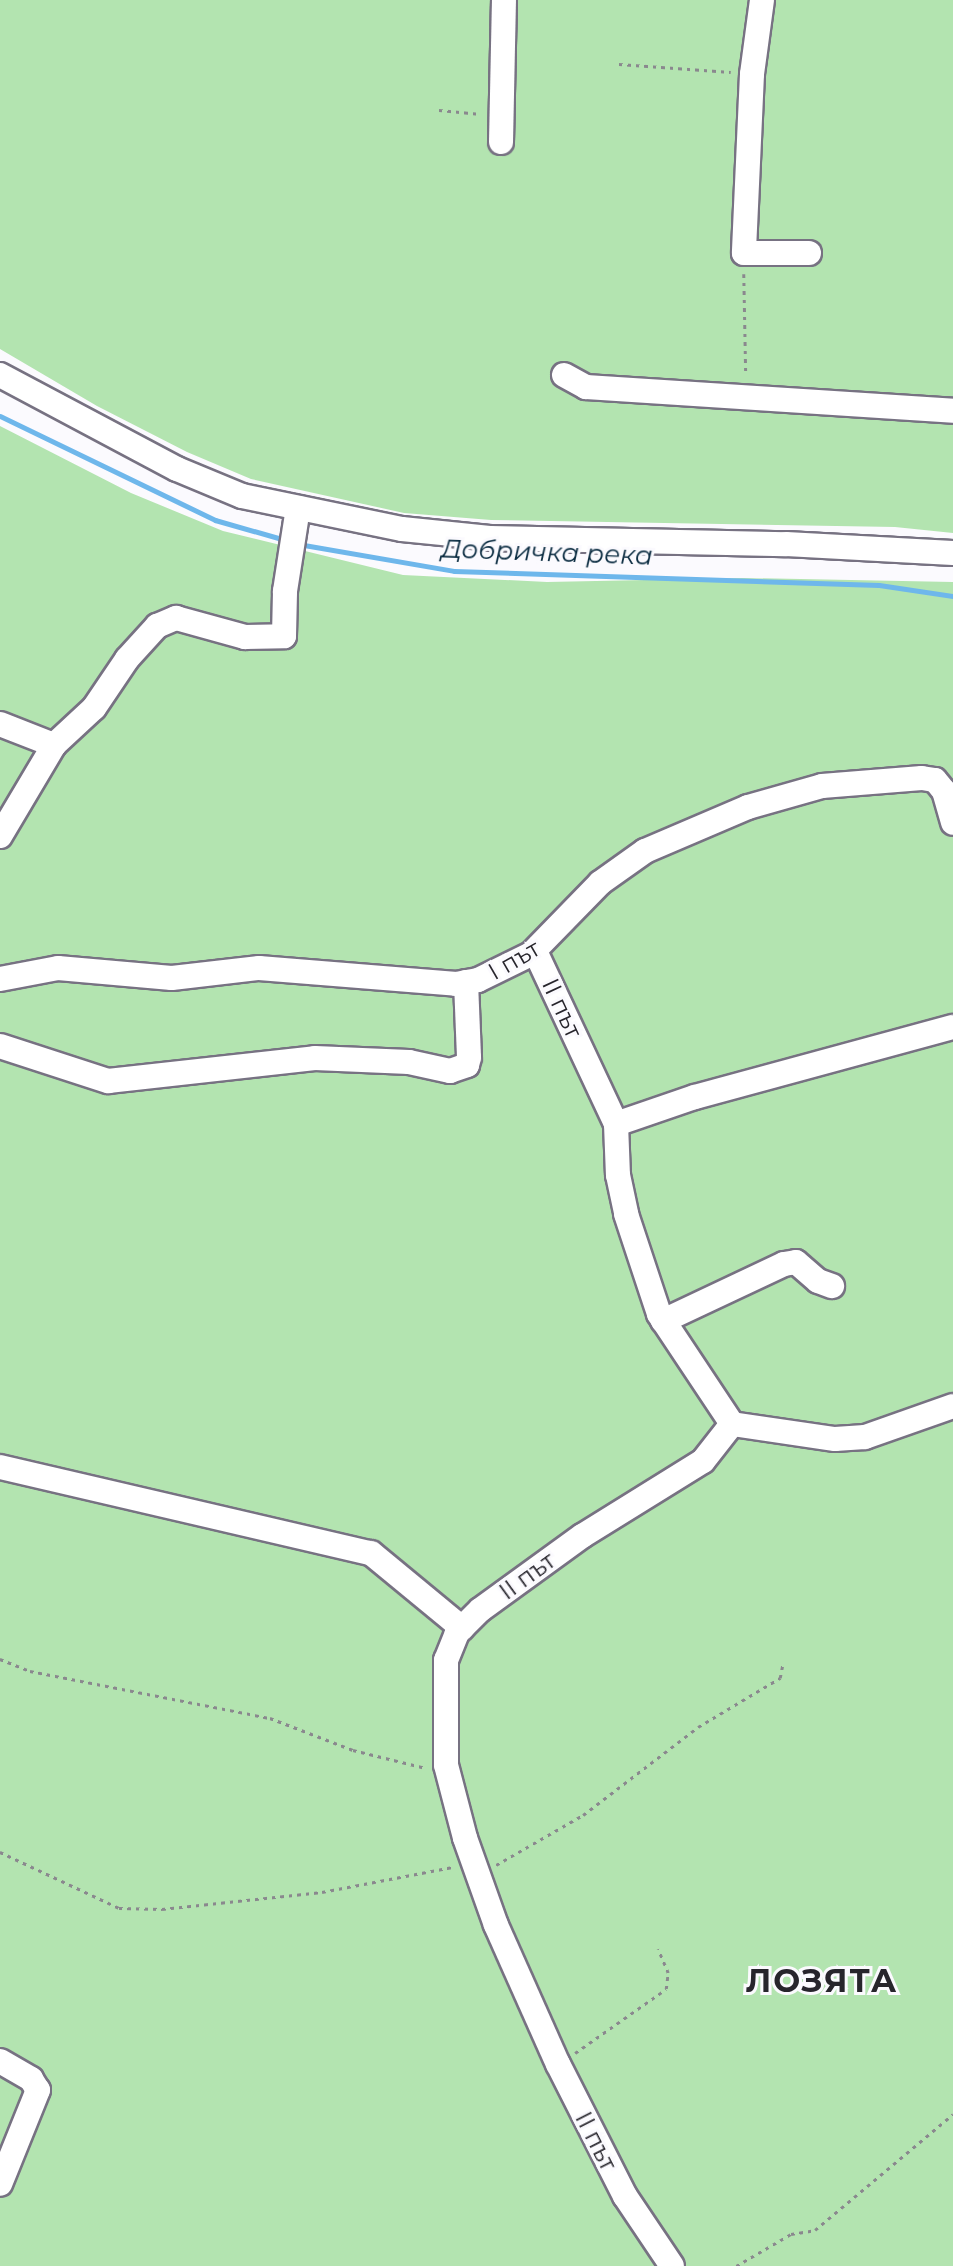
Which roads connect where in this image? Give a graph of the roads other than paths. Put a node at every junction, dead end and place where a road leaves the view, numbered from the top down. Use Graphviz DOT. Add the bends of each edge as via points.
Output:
graph roads {
  1 [pos="504,0"];
  2 [pos="762,0"];
  3 [pos="501,142"];
  4 [pos="809,253"];
  5 [pos="0,375"];
  6 [pos="564,375"];
  7 [pos="953,411"];
  8 [pos="298,508"];
  9 [pos="953,553"];
  10 [pos="0,724"];
  11 [pos="54,745"];
  12 [pos="953,823"];
  13 [pos="0,836"];
  14 [pos="535,951"];
  15 [pos="0,979"];
  16 [pos="466,982"];
  17 [pos="953,1027"];
  18 [pos="0,1046"];
  19 [pos="616,1124"];
  20 [pos="832,1286"];
  21 [pos="663,1321"];
  22 [pos="953,1406"];
  23 [pos="732,1424"];
  24 [pos="0,1467"];
  25 [pos="462,1628"];
  26 [pos="0,2061"];
  27 [pos="0,2184"];
  28 [pos="672,2266"];
  1 -- 3 [label="street"];
  2 -- 4 [label="street" via="752,74 744,253"];
  5 -- 8 [label="street" via="177,469 242,496"];
  6 -- 7 [label="street" via="586,387"];
  8 -- 9 [label="street" via="402,529 490,538 799,544"];
  8 -- 11 [label="street" via="286,582 284,636 245,637 195,621 158,626 127,659 94,708"];
  10 -- 11 [label="street"];
  11 -- 13 [label="street"];
  12 -- 14 [label="street, І път" via="944,791 934,780 922,778 822,786 748,807 680,832 619,868"];
  14 -- 16 [label="street, І път" via="505,969"];
  14 -- 19 [label="street, ІІ път"];
  15 -- 16 [label="street, І път" via="58,968 172,978 259,968"];
  16 -- 18 [label="street" via="469,1057 467,1065 450,1071 409,1062 315,1058 108,1081"];
  17 -- 19 [label="street" via="717,1090"];
  19 -- 21 [label="street, ІІ път" via="618,1175 626,1214"];
  20 -- 21 [label="street" via="818,1281 796,1262"];
  21 -- 23 [label="street, ІІ път"];
  22 -- 23 [label="street" via="864,1437 835,1439"];
  23 -- 25 [label="street, ІІ път" via="704,1461 582,1536"];
  24 -- 25 [label="street" via="371,1553"];
  25 -- 28 [label="street, ІІ път" via="446,1660 447,1773 476,1869 558,2064 625,2196"];
  26 -- 27 [label="street" via="32,2079 38,2090"];
}
